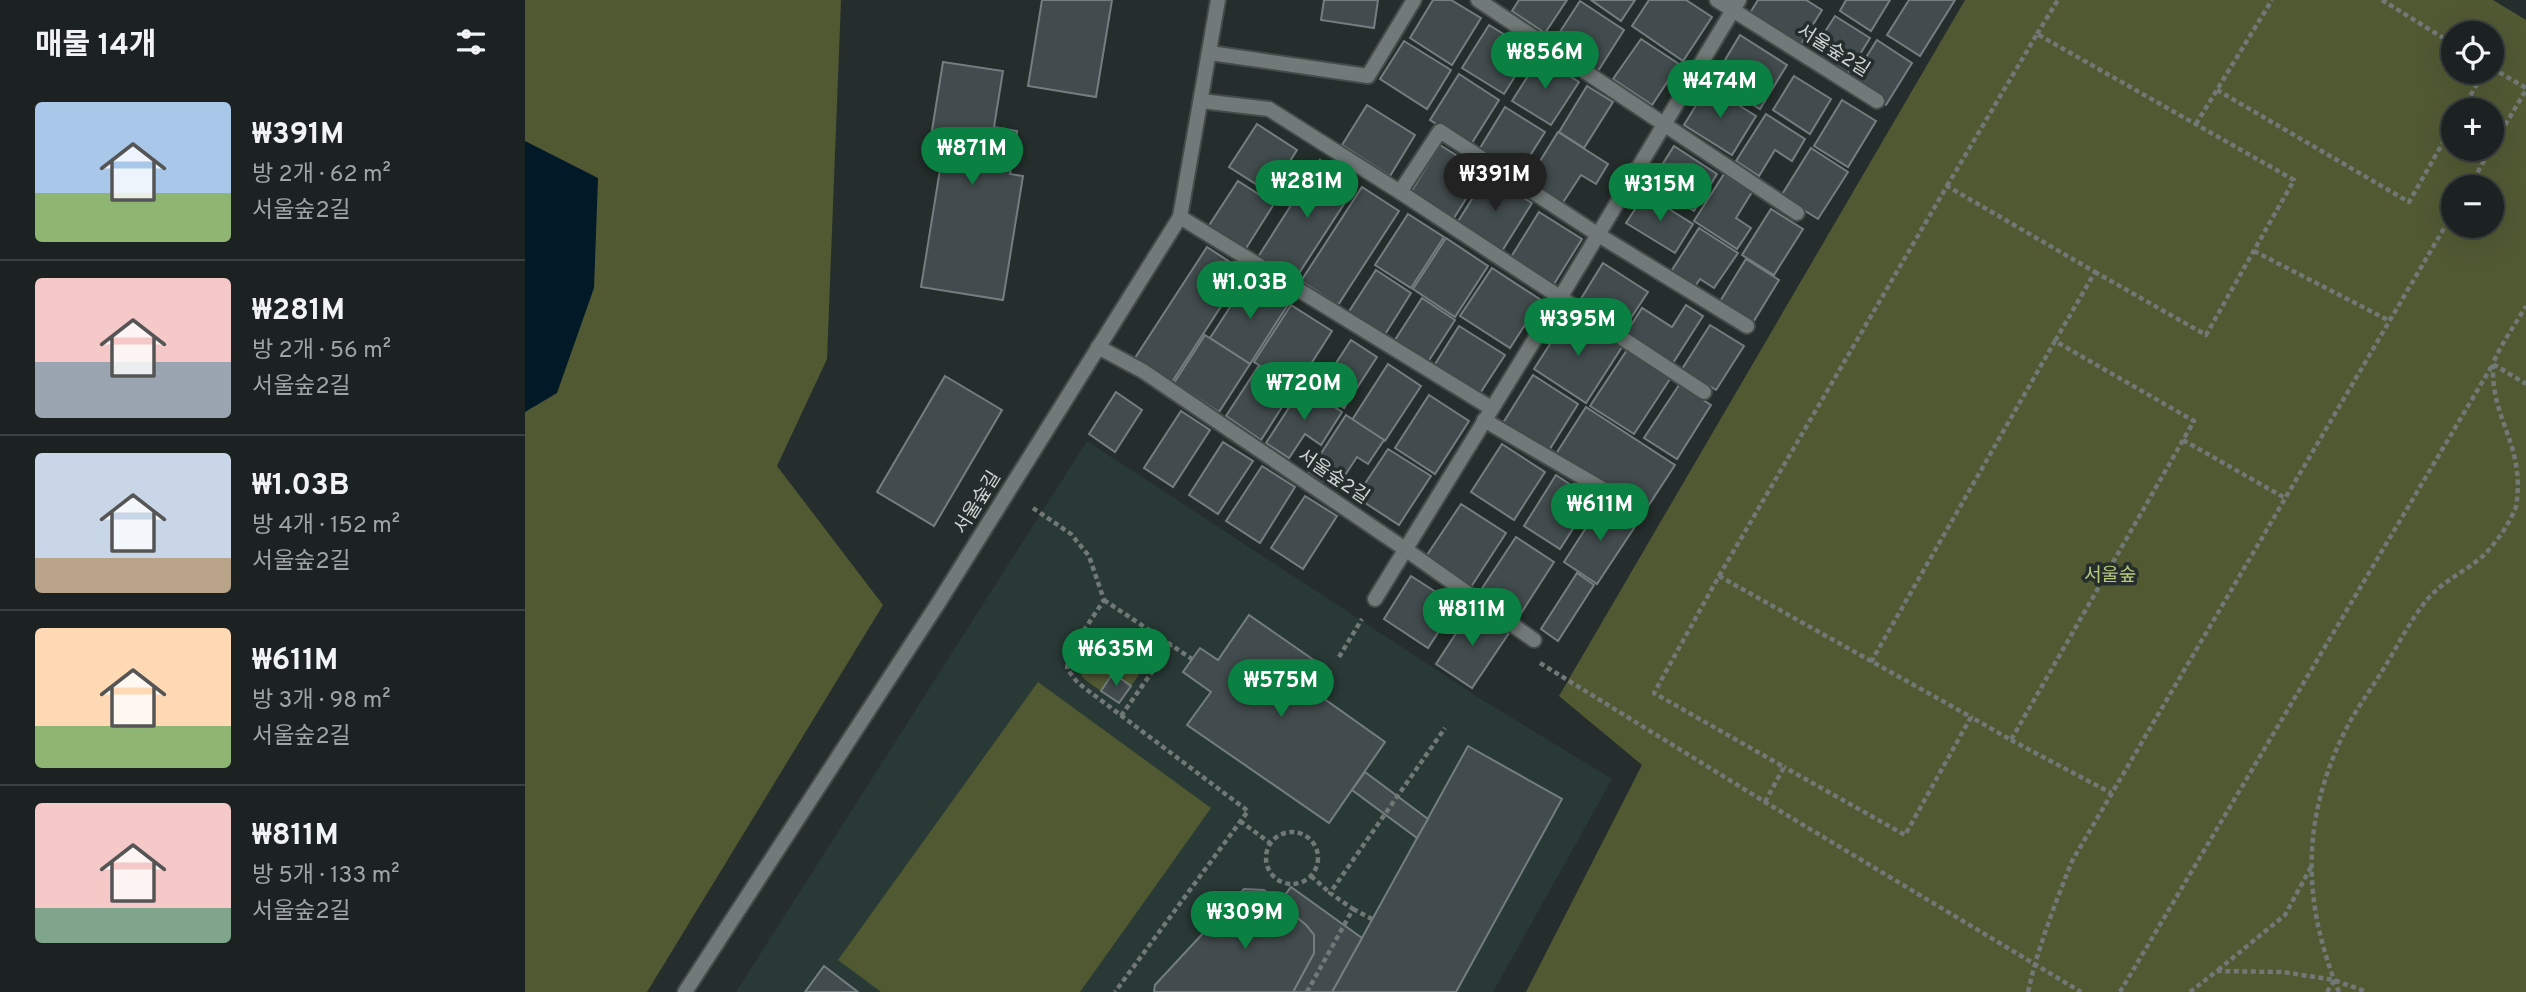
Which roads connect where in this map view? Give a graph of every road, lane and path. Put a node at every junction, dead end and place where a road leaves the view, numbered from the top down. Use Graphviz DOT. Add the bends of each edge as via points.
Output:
graph roads {
  1 [pos="1218,0"];
  2 [pos="1414,0"];
  3 [pos="1478,0"];
  4 [pos="1717,0"];
  5 [pos="2058,0"];
  6 [pos="2272,0"];
  7 [pos="2382,0"];
  8 [pos="1736,5"];
  9 [pos="2037,34"];
  10 [pos="2441,37"];
  11 [pos="1210,53"];
  12 [pos="2504,75"];
  13 [pos="2526,89"];
  14 [pos="2217,90"];
  15 [pos="1201,101"];
  16 [pos="1877,101"];
  17 [pos="1665,122"];
  18 [pos="2196,124"];
  19 [pos="2504,127"];
  20 [pos="2441,146"];
  21 [pos="1947,186"];
  22 [pos="1400,192"];
  23 [pos="1797,213"];
  24 [pos="1180,217"];
  25 [pos="1597,234"];
  26 [pos="2441,234"];
  27 [pos="2254,251"];
  28 [pos="2095,272"];
  29 [pos="1560,299"];
  30 [pos="2526,306"];
  31 [pos="2390,321"];
  32 [pos="1747,326"];
  33 [pos="2055,341"];
  34 [pos="1098,347"];
  35 [pos="2493,364"];
  36 [pos="2526,384"];
  37 [pos="1704,391"];
  38 [pos="1488,414"];
  39 [pos="2516,436"];
  40 [pos="2183,440"];
  41 [pos="2524,483"];
  42 [pos="1601,488"];
  43 [pos="2285,498"];
  44 [pos="1033,508"];
  45 [pos="1405,549"];
  46 [pos="1719,576"];
  47 [pos="1375,599"];
  48 [pos="1104,600"];
  49 [pos="1534,640"];
  50 [pos="1171,645"];
  51 [pos="1339,657"];
  52 [pos="1192,659"];
  53 [pos="1871,662"];
  54 [pos="1121,716"];
  55 [pos="1971,717"];
  56 [pos="1445,728"];
  57 [pos="2011,740"];
  58 [pos="1784,767"];
  59 [pos="2111,793"];
  60 [pos="1765,802"];
  61 [pos="1240,821"];
  62 [pos="1270,843"];
  63 [pos="2312,866"];
  64 [pos="1311,876"];
  65 [pos="1330,893"];
  66 [pos="1353,909"];
  67 [pos="1372,919"];
  68 [pos="2034,965"];
  69 [pos="2217,971"];
  70 [pos="2334,980"];
  71 [pos="685,992"];
  72 [pos="1115,992"];
  73 [pos="1307,992"];
  74 [pos="2028,992"];
  75 [pos="2081,992"];
  76 [pos="2120,992"];
  77 [pos="2190,992"];
  78 [pos="2327,992"];
  79 [pos="2339,992"];
  80 [pos="2367,992"];
  1 -- 11 [label="street, 서울숲길"];
  2 -- 11 [label="street" via="1368,76"];
  3 -- 17 [label="street"];
  4 -- 8 [label="street, 서울숲2길"];
  5 -- 9 [label="path"];
  6 -- 14 [label="path"];
  7 -- 10 [label="path"];
  8 -- 16 [label="street, 서울숲2길"];
  8 -- 17 [label="street"];
  9 -- 18 [label="path"];
  9 -- 21 [label="path"];
  11 -- 15 [label="street, 서울숲길"];
  12 -- 13 [label="path"];
  13 -- 19 [label="path"];
  14 -- 18 [label="path"];
  14 -- 20 [label="path" via="2409,202"];
  15 -- 22 [label="street" via="1269,109"];
  15 -- 24 [label="street, 서울숲길"];
  17 -- 23 [label="street"];
  17 -- 25 [label="street"];
  18 -- 27 [label="path" via="2294,180"];
  21 -- 28 [label="path"];
  21 -- 46 [label="path"];
  22 -- 25 [label="street" via="1440,131"];
  22 -- 29 [label="street"];
  24 -- 34 [label="street, 서울숲길"];
  24 -- 38 [label="street"];
  25 -- 29 [label="street"];
  25 -- 32 [label="street"];
  26 -- 31 [label="path"];
  27 -- 28 [label="path" via="2206,335"];
  27 -- 31 [label="path"];
  28 -- 33 [label="path"];
  29 -- 37 [label="street"];
  29 -- 38 [label="street"];
  30 -- 35 [label="path"];
  31 -- 43 [label="path"];
  33 -- 40 [label="path" via="2194,421"];
  33 -- 53 [label="path"];
  34 -- 45 [label="street, 서울숲2길" via="1143,371"];
  34 -- 71 [label="street, 서울숲길" via="939,602"];
  35 -- 36 [label="path"];
  35 -- 39 [label="path" via="2497,395"];
  35 -- 76 [label="path"];
  38 -- 42 [label="street"];
  38 -- 45 [label="street"];
  40 -- 43 [label="path"];
  40 -- 57 [label="path"];
  41 -- 63 [label="path" via="2502,533 2484,554 2425,602 2346,730 2318,805"];
  43 -- 59 [label="path"];
  44 -- 48 [label="path" via="1071,534 1089,556"];
  45 -- 47 [label="street"];
  45 -- 49 [label="street, 서울숲2길"];
  46 -- 53 [label="path"];
  46 -- 58 [label="path" via="1654,694"];
  47 -- 51 [label="path"];
  48 -- 50 [label="path"];
  48 -- 54 [label="path" via="1069,653 1067,669"];
  49 -- 60 [label="path" via="1531,658"];
  50 -- 52 [label="path"];
  50 -- 54 [label="path"];
  53 -- 55 [label="path"];
  54 -- 61 [label="path" via="1248,811"];
  55 -- 57 [label="path"];
  55 -- 58 [label="path" via="1905,835"];
  56 -- 65 [label="path"];
  57 -- 59 [label="path"];
  58 -- 60 [label="path"];
  59 -- 68 [label="path" via="2072,861"];
  60 -- 68 [label="path"];
  61 -- 62 [label="path"];
  61 -- 72 [label="path"];
  62 -- 64 [label="path" via="1265,859 1279,881 1296,884"];
  62 -- 64 [label="path" via="1284,832 1309,837 1318,852"];
  63 -- 69 [label="path" via="2285,915"];
  63 -- 70 [label="path" via="2313,908"];
  64 -- 65 [label="path"];
  65 -- 66 [label="path"];
  66 -- 67 [label="path"];
  66 -- 73 [label="path"];
  68 -- 74 [label="path"];
  68 -- 75 [label="path"];
  69 -- 70 [label="path" via="2283,972"];
  69 -- 77 [label="path"];
  70 -- 78 [label="path"];
  70 -- 79 [label="path"];
  70 -- 80 [label="path"];
}
